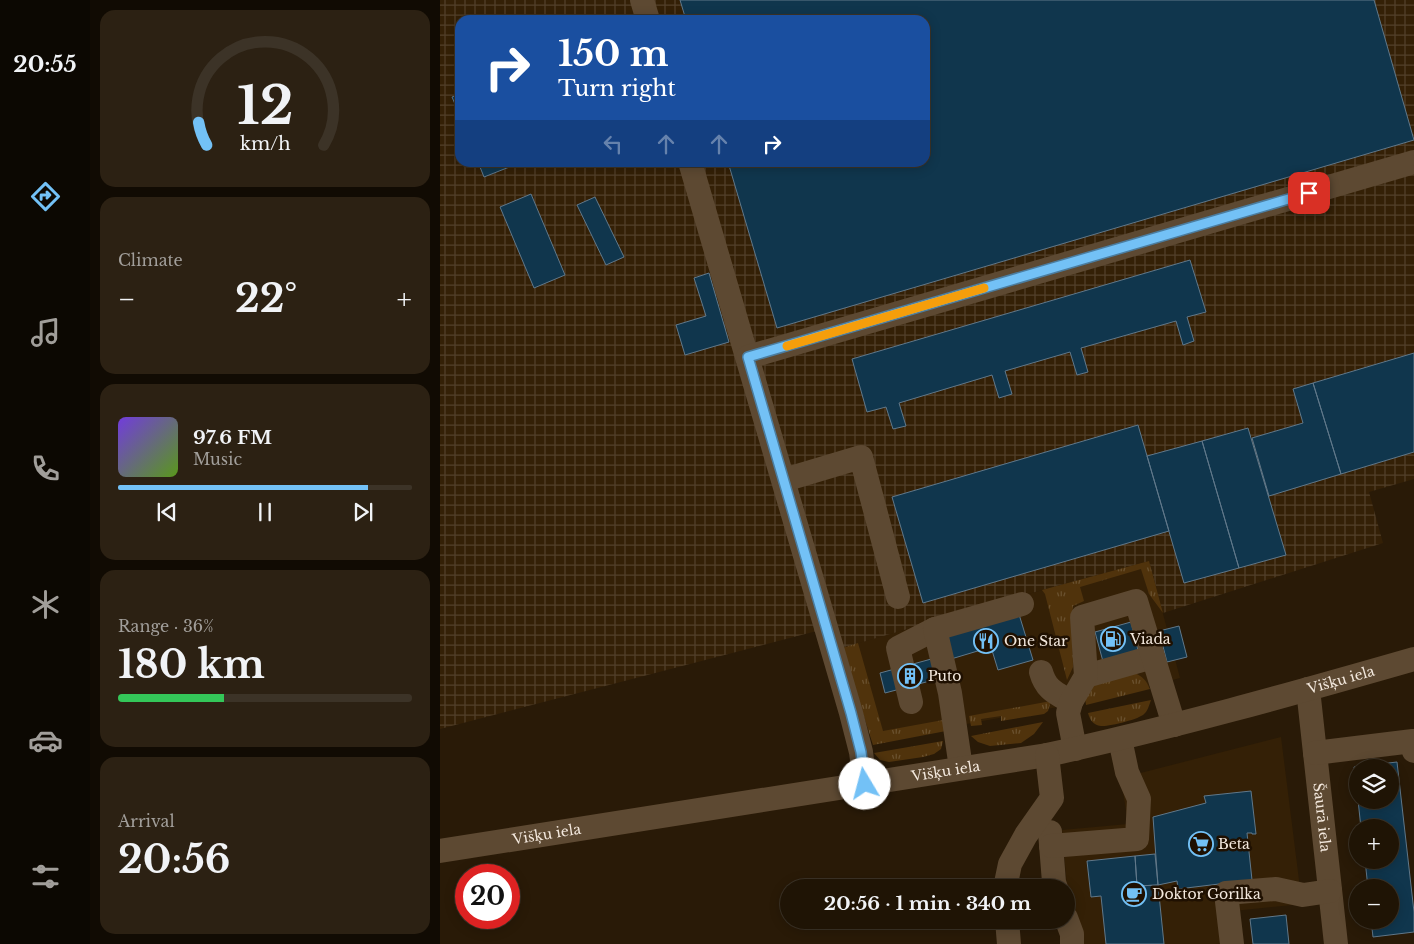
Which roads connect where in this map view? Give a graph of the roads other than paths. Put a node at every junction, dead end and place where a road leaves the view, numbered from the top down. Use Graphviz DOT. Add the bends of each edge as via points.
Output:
graph roads {
  1 [pos="642,0"];
  2 [pos="646,15"];
  3 [pos="1414,162"];
  4 [pos="691,167"];
  5 [pos="748,357"];
  6 [pos="784,480"];
  7 [pos="898,597"];
  8 [pos="1022,604"];
  9 [pos="935,629"];
  10 [pos="1153,657"];
  11 [pos="1414,659"];
  12 [pos="1041,672"];
  13 [pos="1086,676"];
  14 [pos="1308,690"];
  15 [pos="911,702"];
  16 [pos="1071,702"];
  17 [pos="1174,725"];
  18 [pos="1120,739"];
  19 [pos="1075,749"];
  20 [pos="1414,751"];
  21 [pos="1315,753"];
  22 [pos="1047,755"];
  23 [pos="962,768"];
  24 [pos="865,784"];
  25 [pos="1047,804"];
  26 [pos="1051,846"];
  27 [pos="440,851"];
  28 [pos="1007,879"];
  29 [pos="1053,879"];
  30 [pos="1330,891"];
  31 [pos="1070,929"];
  32 [pos="1072,944"];
  33 [pos="1232,944"];
  34 [pos="1336,944"];
  1 -- 2 [label="street"];
  3 -- 5 [label="street"];
  4 -- 5 [label="street"];
  5 -- 6 [label="street"];
  6 -- 7 [label="street" via="861,457"];
  6 -- 24 [label="street" via="851,713"];
  8 -- 9 [label="street"];
  9 -- 15 [label="street" via="898,648"];
  9 -- 23 [label="street" via="950,692"];
  10 -- 13 [label="street"];
  10 -- 13 [label="street" via="1136,601 1082,617"];
  10 -- 17 [label="street"];
  11 -- 14 [label="street, Višķu iela"];
  12 -- 16 [label="street" via="1048,688"];
  13 -- 16 [label="street"];
  14 -- 17 [label="street, Višķu iela"];
  14 -- 21 [label="street, Šaurā iela"];
  16 -- 19 [label="street" via="1068,713"];
  17 -- 18 [label="street, Višķu iela"];
  18 -- 19 [label="street, Višķu iela"];
  18 -- 26 [label="street" via="1127,772 1139,799 1137,839"];
  19 -- 22 [label="street, Višķu iela"];
  20 -- 21 [label="street" via="1413,741"];
  21 -- 30 [label="street, Šaurā iela"];
  22 -- 23 [label="street, Višķu iela"];
  22 -- 25 [label="street" via="1052,798"];
  23 -- 24 [label="street, Višķu iela"];
  24 -- 27 [label="street, Višķu iela"];
  25 -- 26 [label="street"];
  25 -- 28 [label="street" via="1010,864"];
  26 -- 29 [label="street"];
  30 -- 33 [label="street" via="1303,895 1276,889 1226,893"];
  30 -- 34 [label="street, Šaurā iela"];
  31 -- 32 [label="street"];
}
